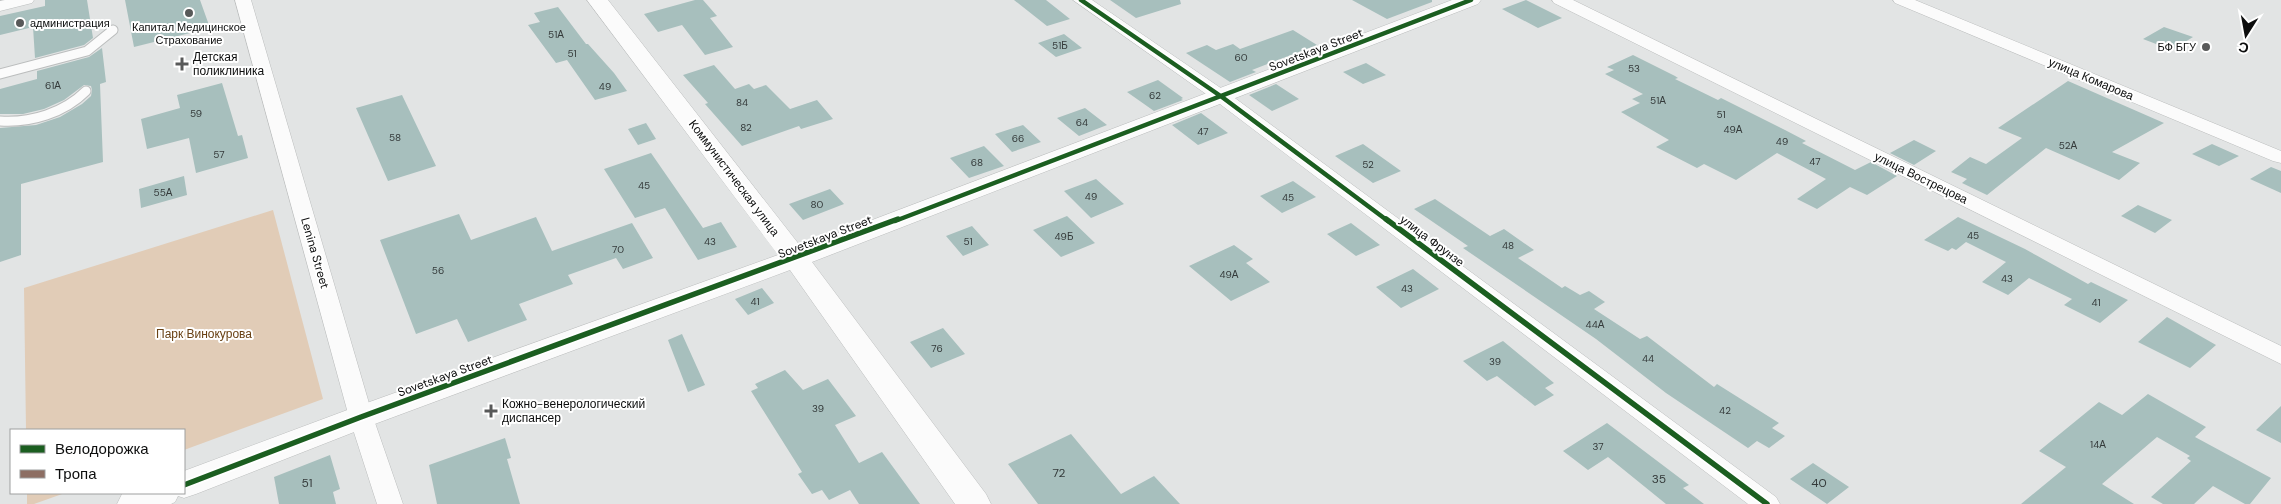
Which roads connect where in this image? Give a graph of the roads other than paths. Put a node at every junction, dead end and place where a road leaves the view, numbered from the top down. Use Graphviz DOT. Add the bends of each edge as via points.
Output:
graph roads {
  1 [pos="26,0"];
  2 [pos="243,0"];
  3 [pos="597,0"];
  4 [pos="1081,0"];
  5 [pos="1471,0"];
  6 [pos="1560,0"];
  7 [pos="1901,0"];
  8 [pos="0,6"];
  9 [pos="113,30"];
  10 [pos="0,74"];
  11 [pos="86,91"];
  12 [pos="1222,97"];
  13 [pos="0,121"];
  14 [pos="2280,157"];
  15 [pos="796,259"];
  16 [pos="2281,356"];
  17 [pos="361,417"];
  18 [pos="185,485"];
  19 [pos="160,494"];
  20 [pos="134,504"];
  21 [pos="390,504"];
  22 [pos="974,504"];
  23 [pos="1766,504"];
  1 -- 8 [label="street"];
  2 -- 17 [label="street, Lenina Street"];
  3 -- 15 [label="street, Коммунистическая улица"];
  4 -- 12 [label="street, улица Фрунзе"];
  5 -- 12 [label="street, Sovetskaya Street"];
  6 -- 16 [label="street, улица Вострецова"];
  7 -- 14 [label="street, улица Комарова"];
  9 -- 10 [label="lane" via="87,51"];
  11 -- 13 [label="lane" via="73,104 52,113"];
  12 -- 15 [label="street, Sovetskaya Street"];
  12 -- 23 [label="street, улица Фрунзе"];
  15 -- 17 [label="street, Sovetskaya Street"];
  15 -- 22 [label="street, Коммунистическая улица"];
  17 -- 18 [label="street, Sovetskaya Street"];
  17 -- 21 [label="street, Lenina Street"];
  19 -- 20 [label="street"];
}
